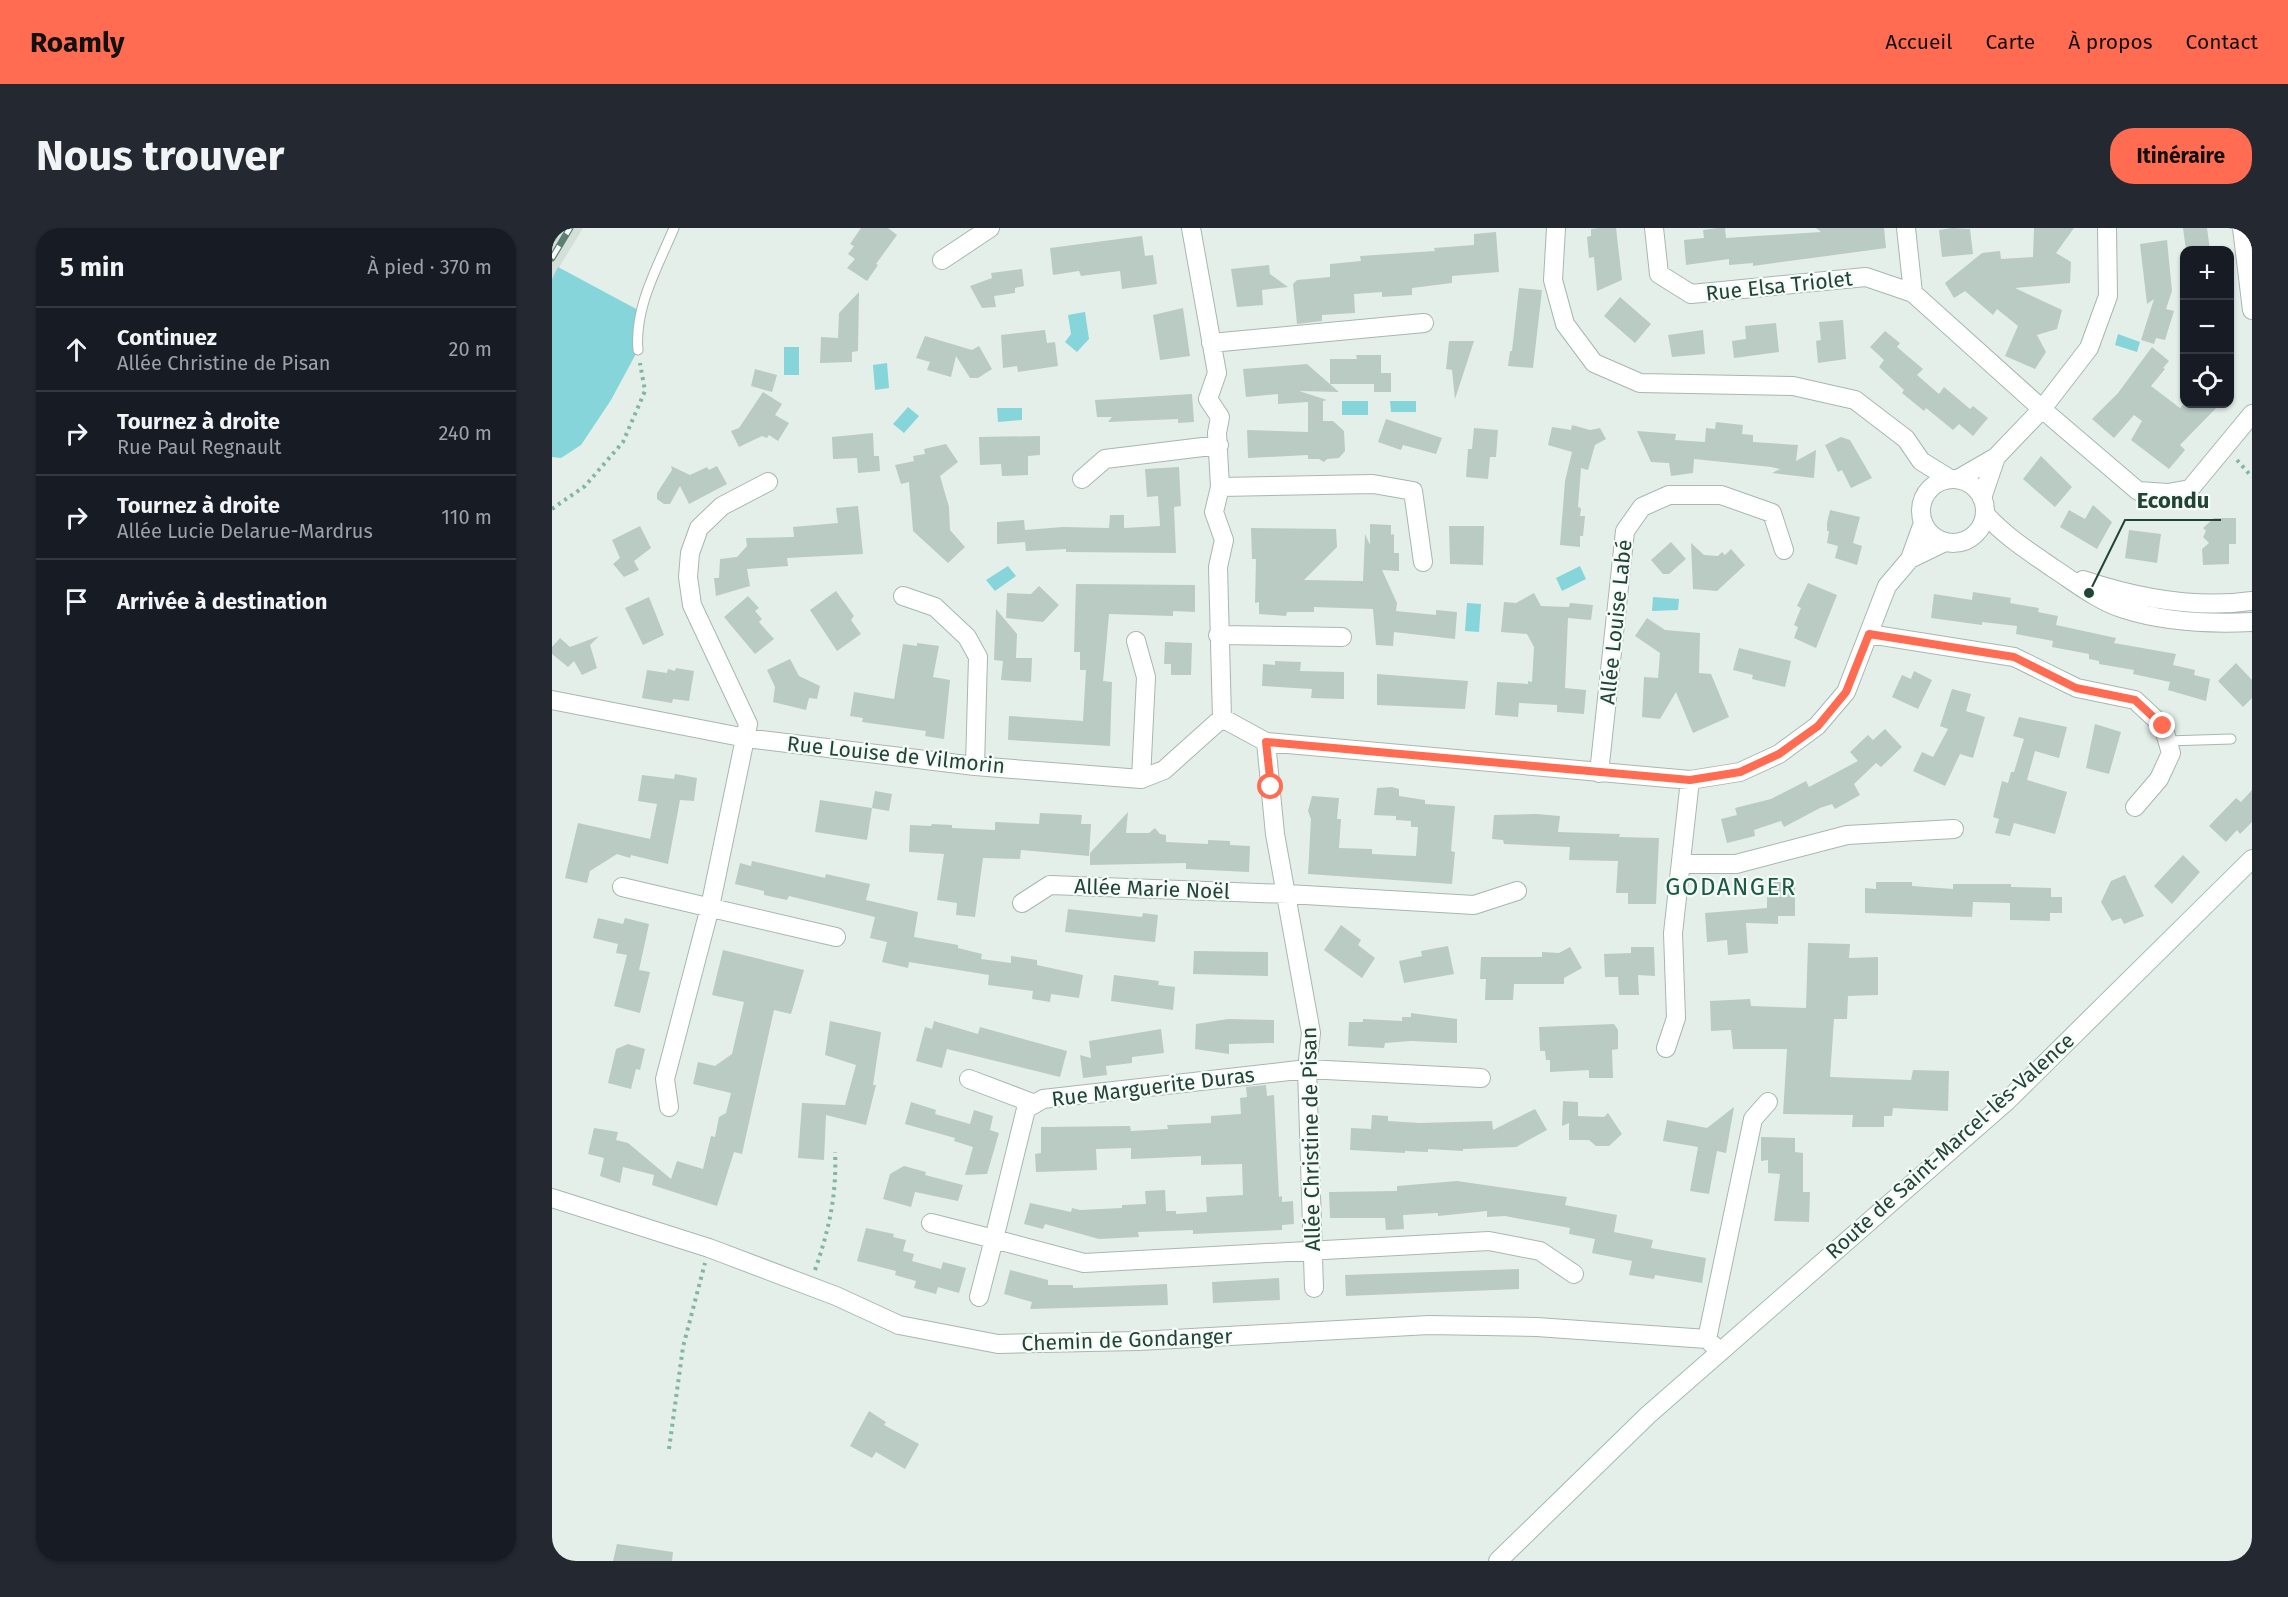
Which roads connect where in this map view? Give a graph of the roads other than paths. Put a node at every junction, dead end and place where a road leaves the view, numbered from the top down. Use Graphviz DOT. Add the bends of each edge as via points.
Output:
graph roads {
  1 [pos="674,228"];
  2 [pos="990,228"];
  3 [pos="1191,228"];
  4 [pos="1556,228"];
  5 [pos="1654,228"];
  6 [pos="1906,228"];
  7 [pos="2107,228"];
  8 [pos="2242,228"];
  9 [pos="942,260"];
  10 [pos="1913,293"];
  11 [pos="2252,310"];
  12 [pos="1424,323"];
  13 [pos="1211,343"];
  14 [pos="638,350"];
  15 [pos="2042,409"];
  16 [pos="2252,414"];
  17 [pos="1219,445"];
  18 [pos="1996,457"];
  19 [pos="1922,461"];
  20 [pos="1082,479"];
  21 [pos="1954,479"];
  22 [pos="768,482"];
  23 [pos="1220,487"];
  24 [pos="1926,494"];
  25 [pos="1984,506"];
  26 [pos="1923,523"];
  27 [pos="1968,538"];
  28 [pos="2009,539"];
  29 [pos="1945,542"];
  30 [pos="1784,550"];
  31 [pos="1910,559"];
  32 [pos="1423,562"];
  33 [pos="2059,572"];
  34 [pos="903,596"];
  35 [pos="2252,601"];
  36 [pos="2252,622"];
  37 [pos="1869,634"];
  38 [pos="1218,635"];
  39 [pos="1342,638"];
  40 [pos="1136,641"];
  41 [pos="552,700"];
  42 [pos="1222,718"];
  43 [pos="746,738"];
  44 [pos="2231,739"];
  45 [pos="2167,741"];
  46 [pos="1266,742"];
  47 [pos="975,766"];
  48 [pos="1599,773"];
  49 [pos="1141,779"];
  50 [pos="1690,780"];
  51 [pos="2135,807"];
  52 [pos="1954,829"];
  53 [pos="2252,859"];
  54 [pos="1681,864"];
  55 [pos="622,887"];
  56 [pos="1517,891"];
  57 [pos="1288,894"];
  58 [pos="1022,903"];
  59 [pos="710,907"];
  60 [pos="836,937"];
  61 [pos="1666,1048"];
  62 [pos="1307,1069"];
  63 [pos="1481,1078"];
  64 [pos="969,1079"];
  65 [pos="1768,1102"];
  66 [pos="1035,1104"];
  67 [pos="669,1107"];
  68 [pos="552,1198"];
  69 [pos="931,1222"];
  70 [pos="994,1239"];
  71 [pos="1313,1251"];
  72 [pos="1574,1274"];
  73 [pos="1314,1288"];
  74 [pos="979,1297"];
  75 [pos="1714,1346"];
  76 [pos="1498,1561"];
  1 -- 14 [label="lane" via="640,310"];
  2 -- 9 [label="street"];
  3 -- 13 [label="street"];
  4 -- 19 [label="street" via="1553,280 1564,324 1594,363 1640,383 1793,386 1855,400 1906,438"];
  5 -- 10 [label="street, Rue Elsa Triolet" via="1659,274 1691,294 1866,277"];
  6 -- 10 [label="street"];
  7 -- 15 [label="street" via="2108,296 2097,327 2089,348"];
  8 -- 11 [label="street"];
  10 -- 15 [label="street"];
  12 -- 13 [label="street"];
  13 -- 17 [label="street" via="1217,373 1208,399 1220,417"];
  15 -- 16 [label="street" via="2138,491 2168,494 2190,489"];
  15 -- 18 [label="street"];
  17 -- 20 [label="street" via="1105,459"];
  17 -- 23 [label="street"];
  18 -- 21 [label="street"];
  18 -- 25 [label="street"];
  19 -- 21 [label="street"];
  19 -- 24 [label="street"];
  21 -- 24 [label="street" via="1932,486"];
  21 -- 25 [label="street" via="1976,489"];
  22 -- 43 [label="street" via="722,506 699,528 690,553 692,605 748,724"];
  23 -- 32 [label="street" via="1373,484 1413,491"];
  23 -- 38 [label="street" via="1214,512 1224,540 1218,567"];
  24 -- 26 [label="street" via="1921,508"];
  25 -- 27 [label="street" via="1976,532"];
  25 -- 28 [label="street"];
  26 -- 29 [label="street"];
  26 -- 31 [label="street"];
  27 -- 28 [label="street"];
  27 -- 29 [label="street"];
  28 -- 33 [label="street"];
  29 -- 31 [label="street"];
  30 -- 48 [label="street, Allée Louise Labé" via="1772,513 1721,495 1669,495 1642,507 1625,531"];
  31 -- 37 [label="street" via="1887,586"];
  33 -- 35 [label="street" via="2164,600 2207,605"];
  33 -- 36 [label="street" via="2089,593 2124,609 2184,621"];
  34 -- 47 [label="street" via="935,607 967,637 978,657"];
  37 -- 45 [label="street" via="2014,657 2076,688 2135,700 2163,726"];
  37 -- 50 [label="street" via="1846,692 1818,726 1779,754 1740,772"];
  38 -- 39 [label="street"];
  38 -- 42 [label="street"];
  40 -- 49 [label="street" via="1146,677"];
  41 -- 43 [label="street, Rue Louise de Vilmorin"];
  42 -- 46 [label="street"];
  42 -- 49 [label="street, Rue Louise de Vilmorin" via="1164,770"];
  43 -- 47 [label="street, Rue Louise de Vilmorin"];
  43 -- 59 [label="street"];
  44 -- 45 [label="lane"];
  45 -- 51 [label="street" via="2171,753 2159,778"];
  46 -- 48 [label="street"];
  46 -- 57 [label="street, Allée Christine de Pisan" via="1275,834"];
  47 -- 49 [label="street, Rue Louise de Vilmorin"];
  48 -- 50 [label="street"];
  50 -- 54 [label="street"];
  52 -- 54 [label="street" via="1847,835 1736,864"];
  53 -- 75 [label="street, Route de Saint-Marcel-lès-Valence" via="2007,1101"];
  54 -- 61 [label="street" via="1673,933 1676,1018"];
  55 -- 59 [label="street"];
  56 -- 57 [label="street, Allée Marie Noël" via="1474,905"];
  57 -- 58 [label="street, Allée Marie Noël" via="1050,885"];
  57 -- 62 [label="street, Allée Christine de Pisan" via="1311,1032"];
  59 -- 60 [label="street"];
  59 -- 67 [label="street" via="664,1079"];
  62 -- 63 [label="street, Rue Marguerite Duras"];
  62 -- 66 [label="street, Rue Marguerite Duras" via="1043,1099"];
  62 -- 71 [label="street, Allée Christine de Pisan"];
  64 -- 66 [label="street"];
  65 -- 75 [label="street" via="1753,1119"];
  66 -- 70 [label="street, Rue Marguerite Duras" via="1026,1109"];
  68 -- 75 [label="street, Chemin de Gondanger" via="709,1248 836,1296 899,1325 998,1344 1138,1341 1429,1325 1537,1327"];
  69 -- 70 [label="street"];
  70 -- 71 [label="street" via="1084,1263"];
  70 -- 74 [label="street, Rue Marguerite Duras"];
  71 -- 72 [label="street" via="1489,1241 1540,1251"];
  71 -- 73 [label="street, Allée Christine de Pisan"];
  75 -- 76 [label="street, Route de Saint-Marcel-lès-Valence"];
}
